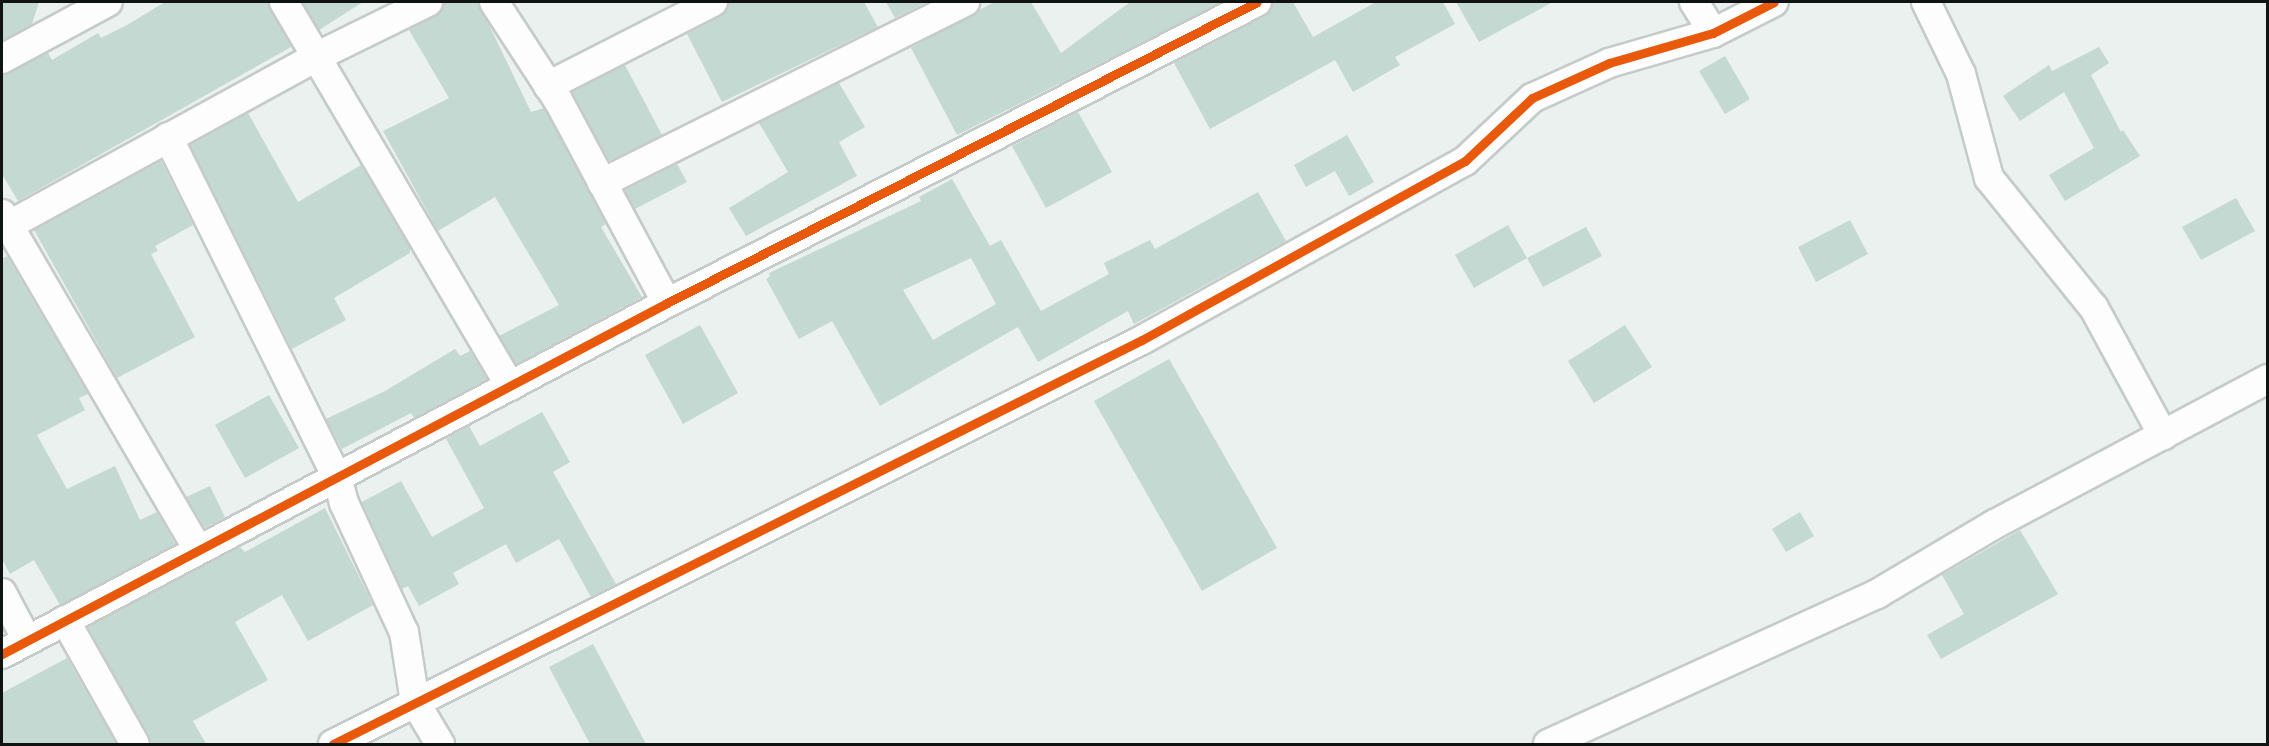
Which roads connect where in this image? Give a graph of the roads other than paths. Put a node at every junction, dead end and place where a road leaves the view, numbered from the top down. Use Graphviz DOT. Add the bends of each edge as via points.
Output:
graph roads {
  1 [pos="108,2"];
  2 [pos="284,2"];
  3 [pos="428,2"];
  4 [pos="494,2"];
  5 [pos="713,2"];
  6 [pos="965,2"];
  7 [pos="1257,2"];
  8 [pos="1694,2"];
  9 [pos="1774,2"];
  10 [pos="1926,2"];
  11 [pos="1713,33"];
  12 [pos="316,57"];
  13 [pos="2,59"];
  14 [pos="548,86"];
  15 [pos="168,137"];
  16 [pos="602,183"];
  17 [pos="4,223"];
  18 [pos="667,303"];
  19 [pos="2268,380"];
  20 [pos="510,386"];
  21 [pos="2163,435"];
  22 [pos="337,477"];
  23 [pos="198,550"];
  24 [pos="2,593"];
  25 [pos="65,620"];
  26 [pos="27,640"];
  27 [pos="2,654"];
  28 [pos="415,702"];
  29 [pos="135,744"];
  30 [pos="333,744"];
  31 [pos="440,744"];
  32 [pos="1548,744"];
  1 -- 13 [label="street"];
  2 -- 12 [label="street"];
  3 -- 12 [label="street"];
  4 -- 14 [label="street"];
  5 -- 14 [label="street"];
  6 -- 16 [label="street"];
  7 -- 18 [label="street"];
  8 -- 11 [label="street"];
  9 -- 11 [label="street"];
  10 -- 21 [label="street" via="1961,74 1989,178 2094,308"];
  11 -- 28 [label="street" via="1609,63 1532,98 1465,161 1142,340"];
  12 -- 15 [label="street"];
  12 -- 20 [label="street"];
  14 -- 16 [label="street"];
  15 -- 17 [label="street"];
  15 -- 22 [label="street"];
  16 -- 18 [label="street"];
  17 -- 23 [label="street"];
  18 -- 20 [label="street"];
  19 -- 21 [label="street"];
  20 -- 22 [label="street"];
  21 -- 32 [label="street" via="1995,524 1877,594"];
  22 -- 23 [label="street"];
  22 -- 28 [label="street" via="344,503 404,632"];
  23 -- 25 [label="street"];
  24 -- 26 [label="street"];
  25 -- 26 [label="street"];
  25 -- 29 [label="street"];
  26 -- 27 [label="street"];
  28 -- 30 [label="street"];
  28 -- 31 [label="street"];
}
